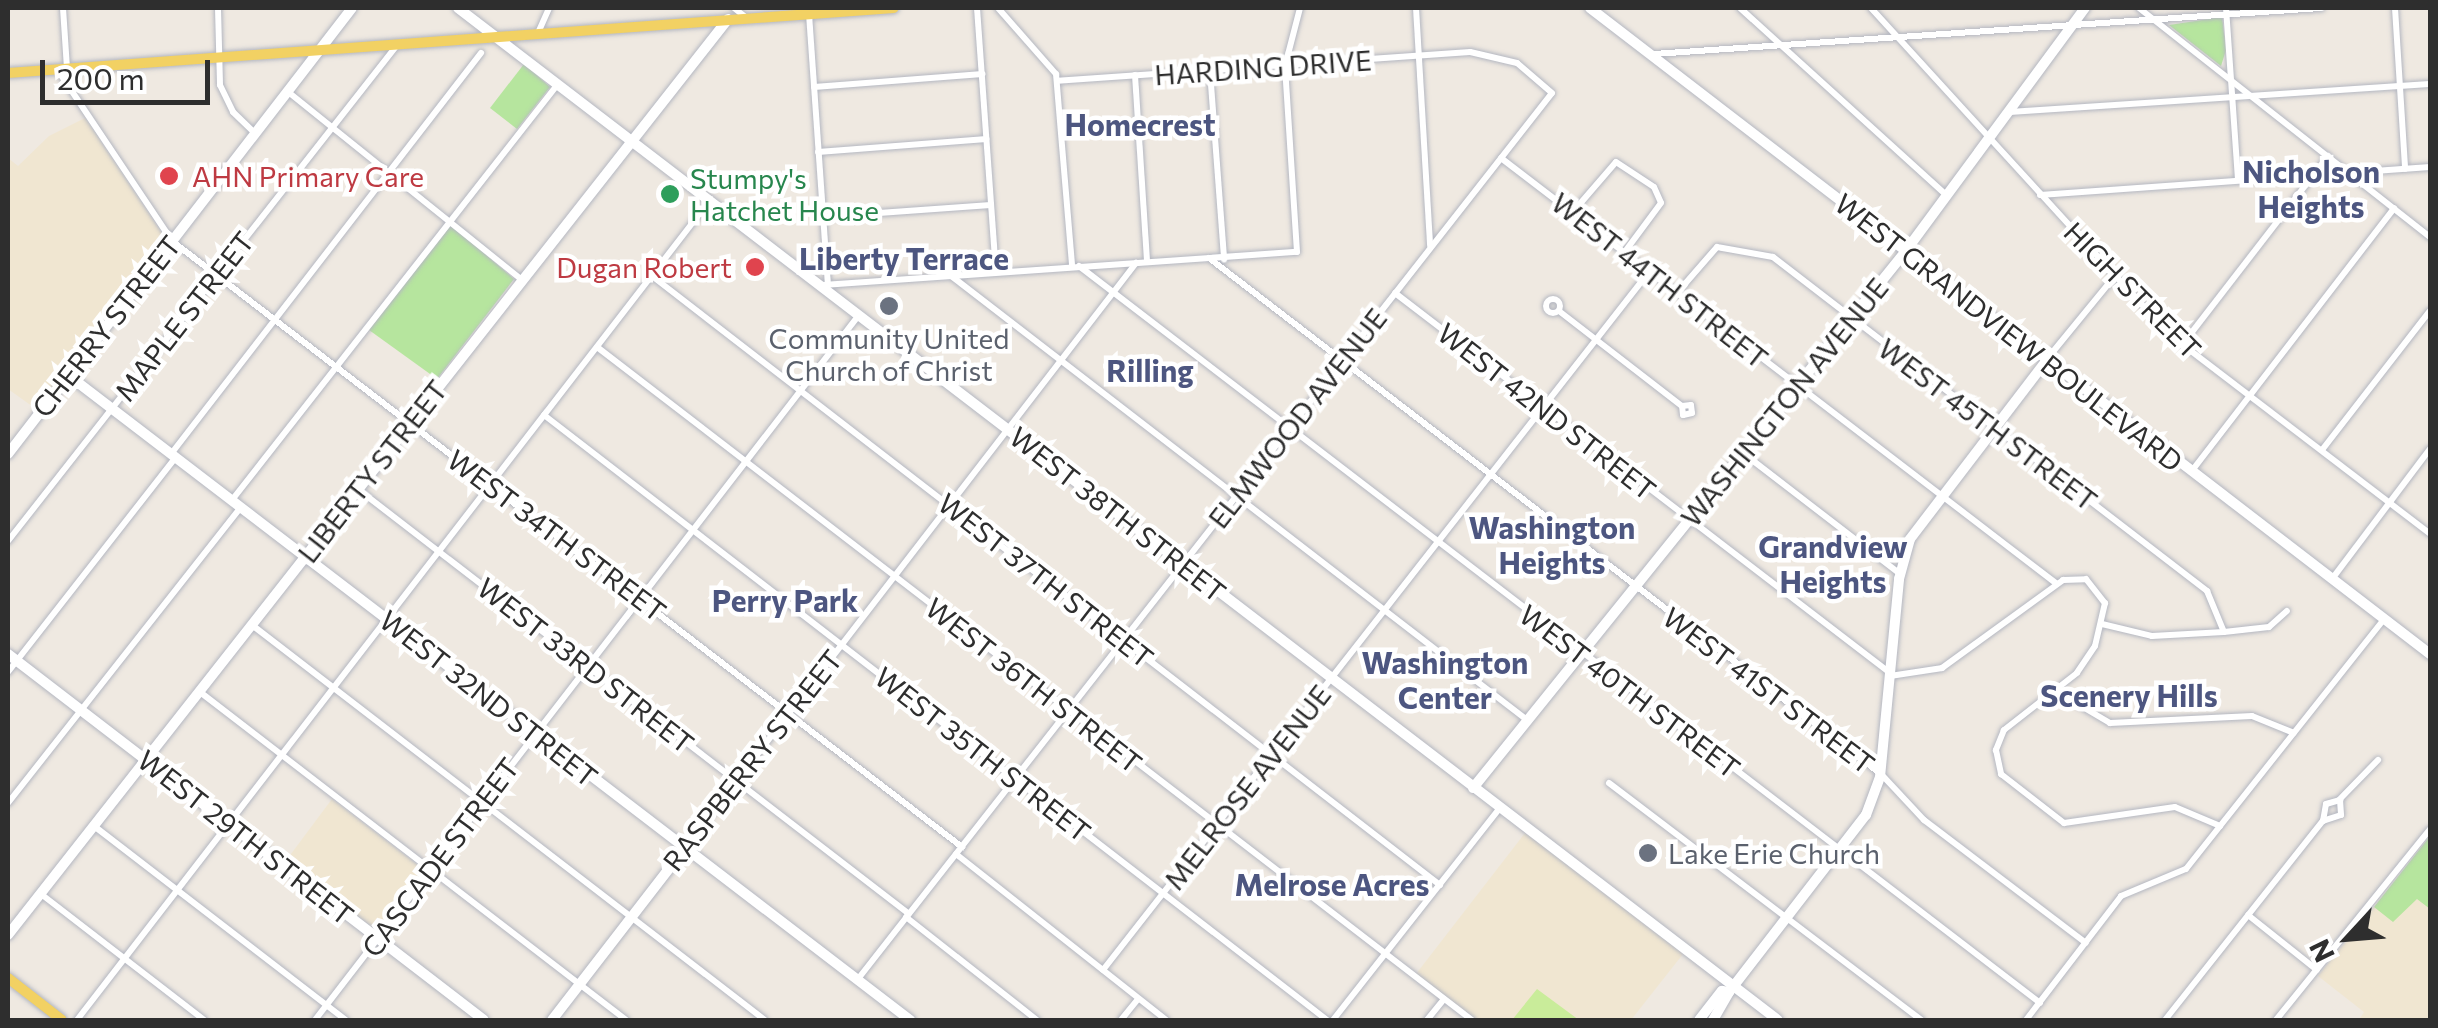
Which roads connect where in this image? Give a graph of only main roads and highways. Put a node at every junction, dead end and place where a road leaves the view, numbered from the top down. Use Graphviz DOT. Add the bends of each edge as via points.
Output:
graph roads {
  1 [pos="894,8"];
  2 [pos="733,11"];
  3 [pos="8,73"];
  4 [pos="8,978"];
  5 [pos="62,1020"];
  1 -- 2 [label="main road" via="747,18"];
  2 -- 3 [label="main road" via="538,34"];
  4 -- 5 [label="main road"];
}
